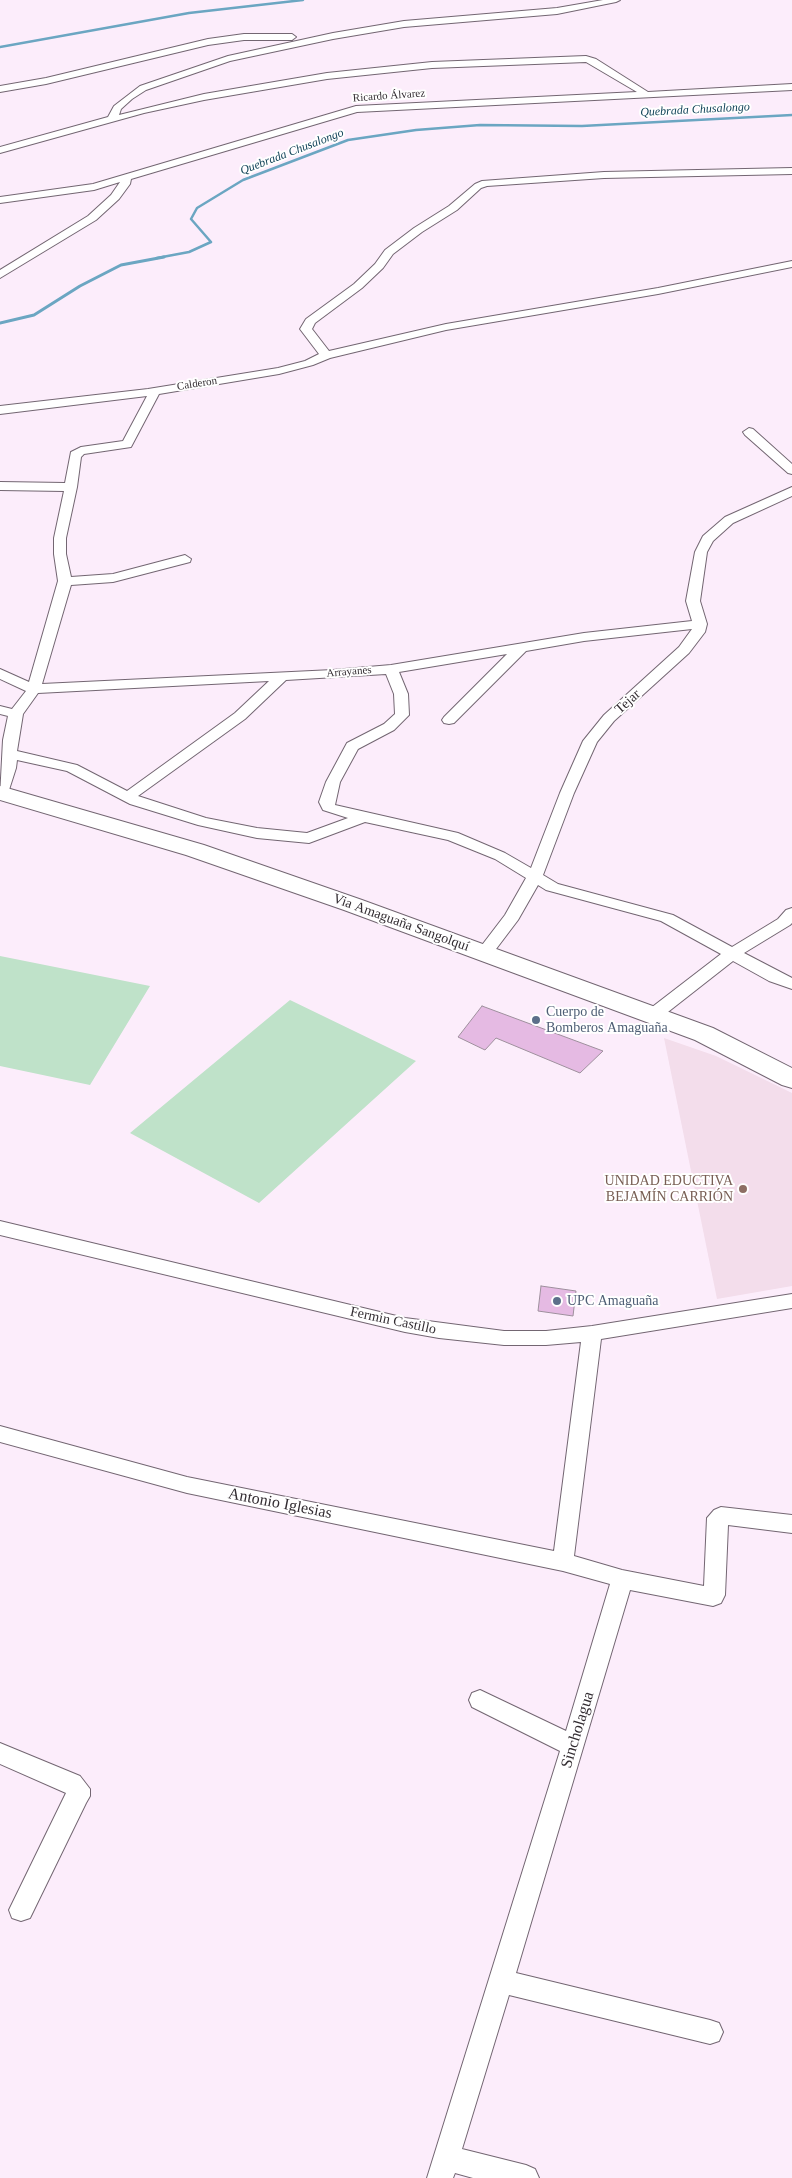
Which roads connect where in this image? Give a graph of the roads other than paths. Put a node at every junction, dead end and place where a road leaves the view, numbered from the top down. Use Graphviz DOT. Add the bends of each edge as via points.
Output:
graph roads {
  1 [pos="616,0"];
  2 [pos="333,36"];
  3 [pos="792,86"];
  4 [pos="0,89"];
  5 [pos="645,93"];
  6 [pos="112,119"];
  7 [pos="0,150"];
  8 [pos="792,171"];
  9 [pos="126,177"];
  10 [pos="0,200"];
  11 [pos="792,264"];
  12 [pos="0,275"];
  13 [pos="326,356"];
  14 [pos="155,390"];
  15 [pos="0,410"];
  16 [pos="749,432"];
  17 [pos="792,470"];
  18 [pos="0,486"];
  19 [pos="71,487"];
  20 [pos="792,491"];
  21 [pos="185,559"];
  22 [pos="65,581"];
  23 [pos="700,624"];
  24 [pos="522,647"];
  25 [pos="391,669"];
  26 [pos="0,673"];
  27 [pos="281,677"];
  28 [pos="34,689"];
  29 [pos="0,710"];
  30 [pos="16,714"];
  31 [pos="449,720"];
  32 [pos="10,754"];
  33 [pos="0,793"];
  34 [pos="126,798"];
  35 [pos="364,817"];
  36 [pos="535,877"];
  37 [pos="792,913"];
  38 [pos="484,953"];
  39 [pos="733,954"];
  40 [pos="792,984"];
  41 [pos="653,1015"];
  42 [pos="792,1079"];
  43 [pos="1,1230"];
  44 [pos="792,1301"];
  45 [pos="592,1333"];
  46 [pos="0,1434"];
  47 [pos="792,1524"];
  48 [pos="563,1562"];
  49 [pos="622,1580"];
  50 [pos="480,1700"];
  51 [pos="573,1746"];
  52 [pos="0,1753"];
  53 [pos="20,1910"];
  54 [pos="501,1981"];
  55 [pos="710,2032"];
  56 [pos="443,2168"];
  57 [pos="526,2178"];
  1 -- 2 [label="street" via="557,11 404,24"];
  2 -- 4 [label="street" via="226,39"];
  2 -- 6 [label="street" via="228,59 159,81 129,96 117,108"];
  3 -- 5 [label="street, Ricardo Álvarez"];
  5 -- 6 [label="street" via="586,59 490,62 368,71 280,83 178,102"];
  5 -- 9 [label="street, Ricardo Álvarez" via="356,109"];
  6 -- 7 [label="street"];
  8 -- 13 [label="street" via="604,175 478,186 453,208 389,252 358,286 310,321 306,329"];
  9 -- 10 [label="street, Ricardo Álvarez" via="84,189"];
  9 -- 12 [label="street" via="115,197 92,218"];
  11 -- 13 [label="street, Calderon" via="658,291 446,327"];
  13 -- 14 [label="street, Calderon" via="279,371"];
  14 -- 15 [label="street, Calderon"];
  14 -- 19 [label="street" via="127,444 76,453"];
  16 -- 17 [label="street"];
  18 -- 19 [label="street"];
  19 -- 22 [label="street" via="60,538"];
  20 -- 23 [label="street" via="729,520 708,539 702,552 693,601"];
  21 -- 22 [label="street" via="113,578"];
  22 -- 28 [label="street"];
  23 -- 24 [label="street, Arrayanes"];
  23 -- 36 [label="street, Tejar" via="684,650 609,718 590,741"];
  24 -- 25 [label="street, Arrayanes"];
  24 -- 31 [label="street"];
  25 -- 27 [label="street, Arrayanes"];
  25 -- 35 [label="street" via="401,694 402,716 389,727 352,746 327,802 328,807 336,811"];
  26 -- 28 [label="street, Arrayanes"];
  27 -- 28 [label="street, Arrayanes"];
  27 -- 34 [label="street" via="240,716"];
  28 -- 30 [label="street"];
  29 -- 30 [label="street"];
  30 -- 32 [label="street"];
  32 -- 33 [label="street" via="9,768"];
  32 -- 34 [label="street" via="72,768"];
  33 -- 38 [label="highway, Via Amaguaña Sangolquí" via="194,850"];
  34 -- 35 [label="street" via="203,822 302,838 316,837"];
  35 -- 36 [label="street" via="453,836 500,856"];
  36 -- 38 [label="street, Tejar" via="512,917"];
  36 -- 39 [label="street" via="563,891 667,918"];
  37 -- 39 [label="street" via="784,922"];
  38 -- 41 [label="highway, Via Amaguaña Sangolquí"];
  39 -- 40 [label="street"];
  39 -- 41 [label="street"];
  41 -- 42 [label="highway, Via Amaguaña Sangolquí" via="704,1034"];
  43 -- 45 [label="street, Fermin Castillo" via="439,1331 512,1338"];
  44 -- 45 [label="street, Fermin Castillo"];
  45 -- 48 [label="street"];
  46 -- 48 [label="street, Antonio Iglesias" via="187,1485"];
  47 -- 49 [label="street" via="718,1518 713,1597"];
  48 -- 49 [label="street"];
  49 -- 51 [label="street, Sincholagua"];
  50 -- 51 [label="street"];
  51 -- 54 [label="street, Sincholagua"];
  52 -- 53 [label="street" via="72,1783 78,1789 78,1796"];
  54 -- 55 [label="street"];
  54 -- 56 [label="street, Sincholagua"];
  56 -- 57 [label="street, Sincholagua"];
}
